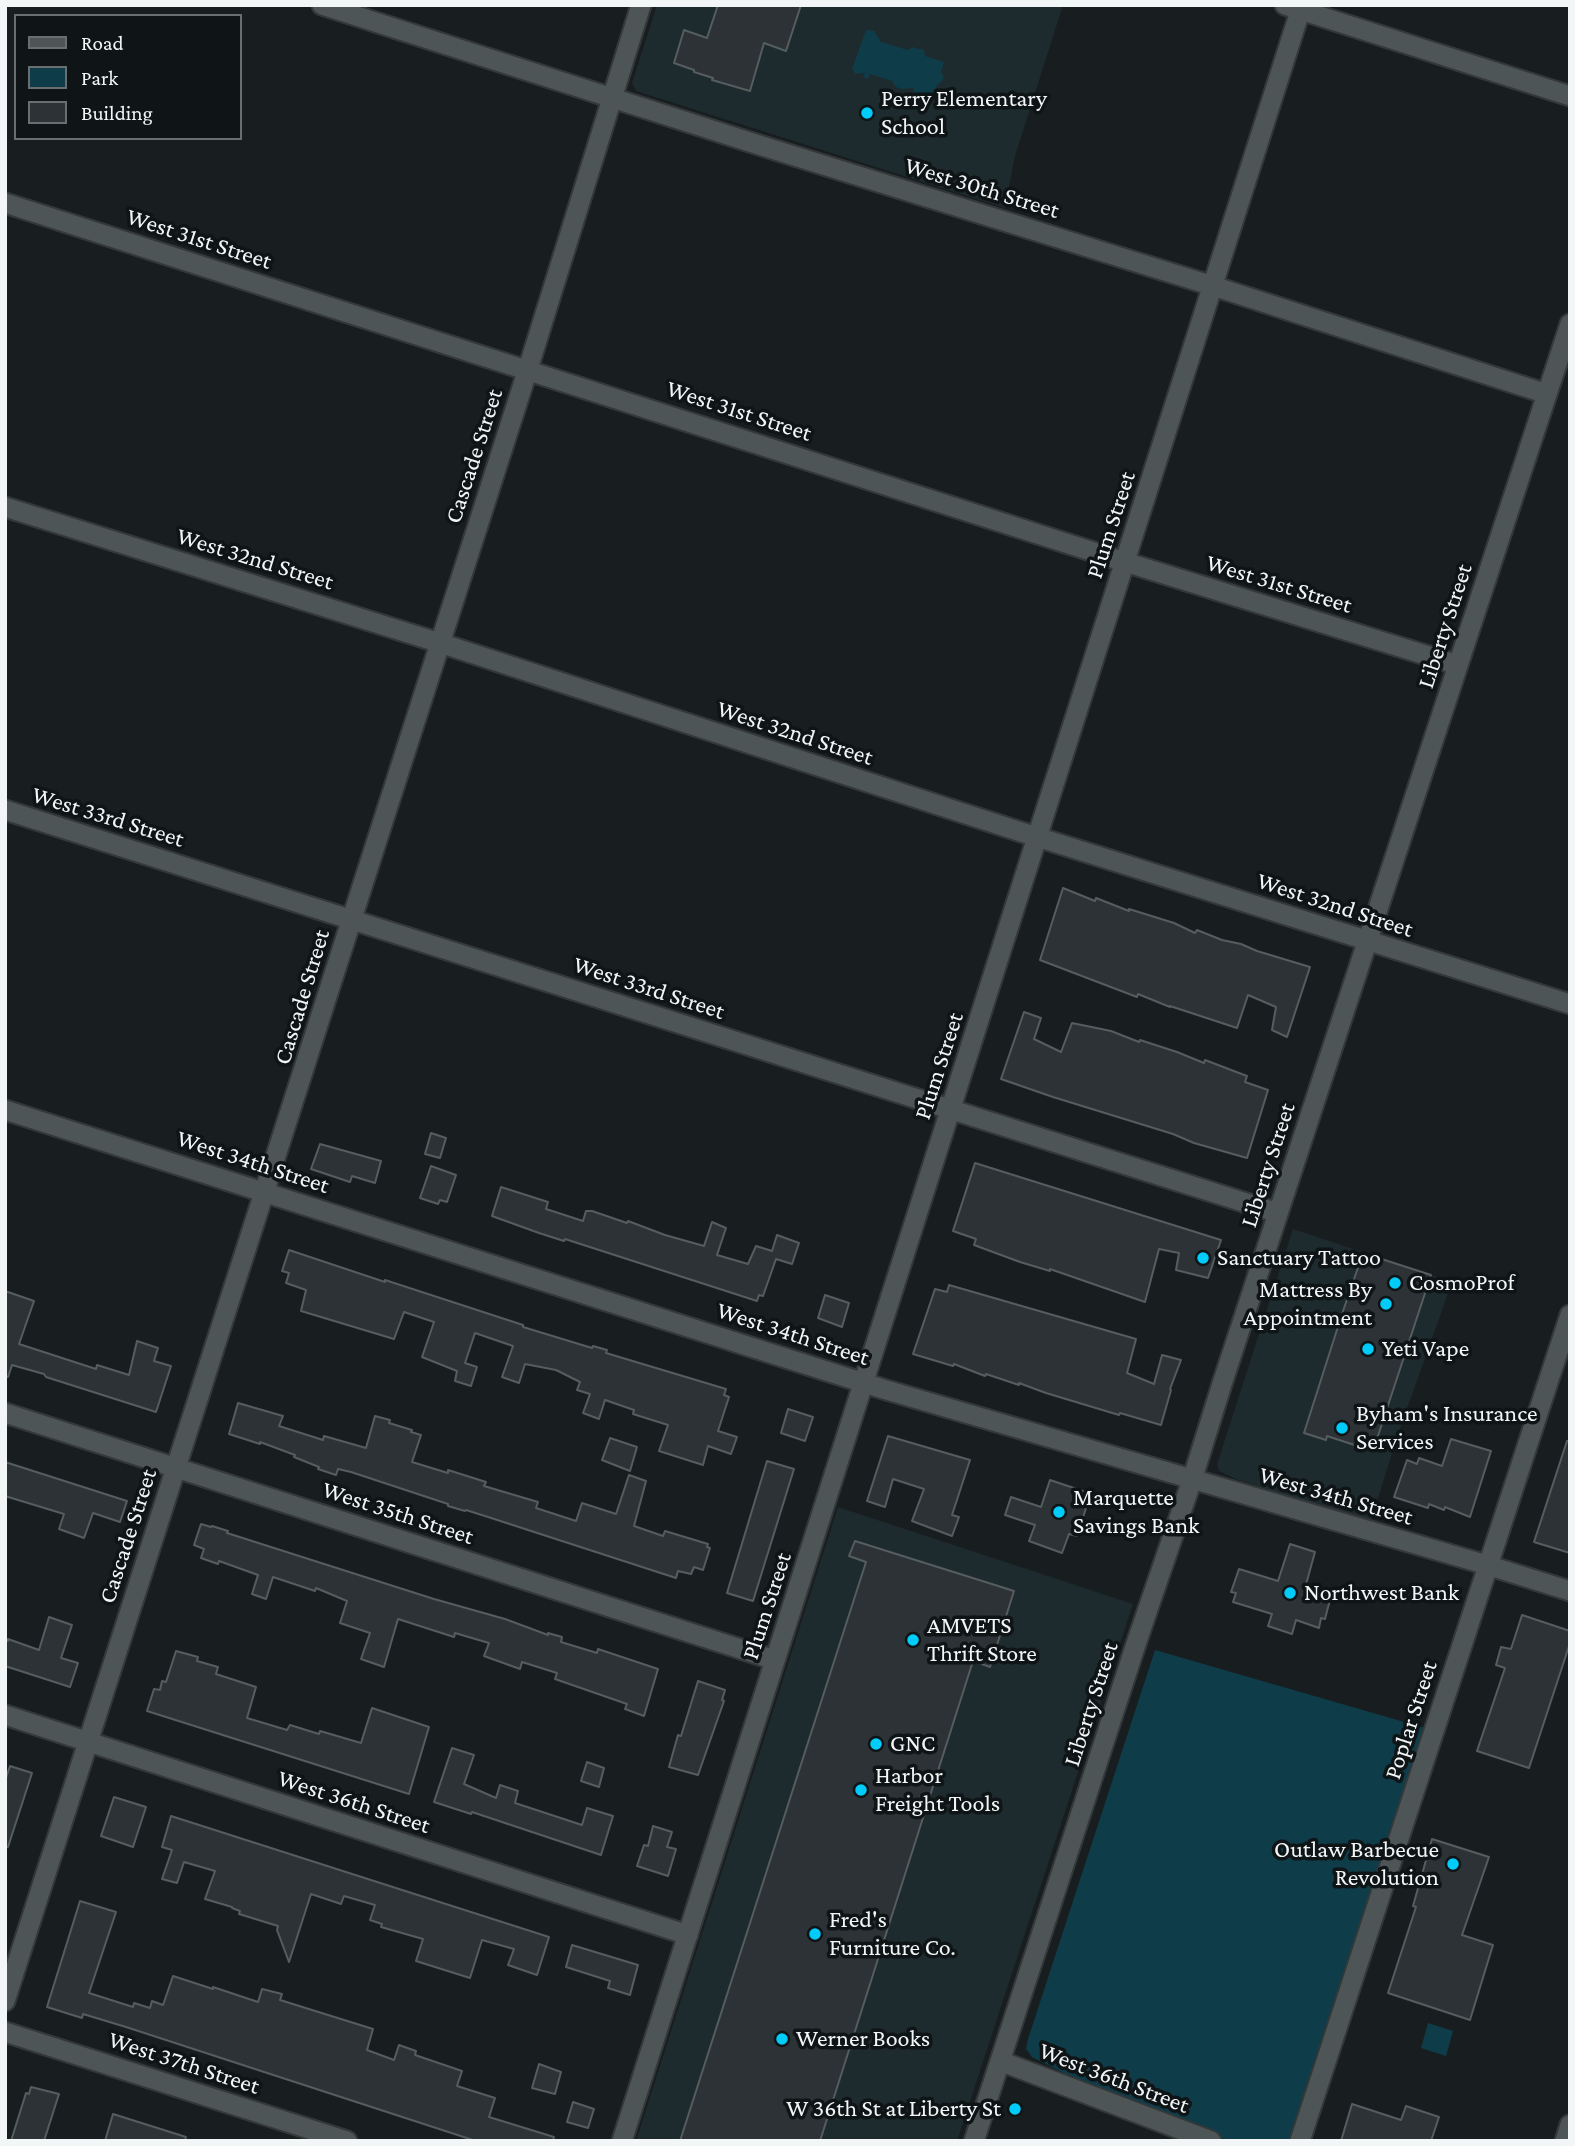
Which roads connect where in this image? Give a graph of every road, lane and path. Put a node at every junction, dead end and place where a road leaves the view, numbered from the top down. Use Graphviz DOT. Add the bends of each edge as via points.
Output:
graph roads {
  1 [pos="322,5"];
  2 [pos="641,5"];
  3 [pos="1296,7"];
  4 [pos="1570,96"];
  5 [pos="612,97"];
  6 [pos="5,203"];
  7 [pos="1213,286"];
  8 [pos="1570,324"];
  9 [pos="528,369"];
  10 [pos="1547,394"];
  11 [pos="5,507"];
  12 [pos="1125,562"];
  13 [pos="440,643"];
  14 [pos="1458,665"];
  15 [pos="5,810"];
  16 [pos="1037,837"];
  17 [pos="352,919"];
  18 [pos="1368,941"];
  19 [pos="1570,1004"];
  20 [pos="5,1110"];
  21 [pos="950,1110"];
  22 [pos="266,1192"];
  23 [pos="1278,1213"];
  24 [pos="1570,1315"];
  25 [pos="863,1382"];
  26 [pos="5,1413"];
  27 [pos="175,1467"];
  28 [pos="1192,1480"];
  29 [pos="1488,1565"];
  30 [pos="1570,1591"];
  31 [pos="775,1660"];
  32 [pos="5,1715"];
  33 [pos="89,1742"];
  34 [pos="688,1935"];
  35 [pos="5,2001"];
  36 [pos="5,2032"];
  37 [pos="1000,2061"];
  38 [pos="1570,2126"];
  39 [pos="347,2141"];
  40 [pos="622,2141"];
  41 [pos="974,2141"];
  42 [pos="1210,2141"];
  43 [pos="1300,2141"];
  44 [pos="1565,2141"];
  1 -- 5 [label="street, West 30th Street"];
  2 -- 5 [label="street, Cascade Street"];
  3 -- 4 [label="street"];
  3 -- 7 [label="street, Plum Street"];
  5 -- 7 [label="street, West 30th Street"];
  5 -- 9 [label="street, Cascade Street"];
  6 -- 9 [label="street, West 31st Street"];
  7 -- 10 [label="street, West 30th Street"];
  7 -- 12 [label="street, Plum Street"];
  8 -- 10 [label="street, Liberty Street"];
  9 -- 12 [label="street, West 31st Street"];
  9 -- 13 [label="street, Cascade Street"];
  10 -- 14 [label="street, Liberty Street"];
  11 -- 13 [label="street, West 32nd Street"];
  12 -- 14 [label="street, West 31st Street"];
  12 -- 16 [label="street, Plum Street"];
  13 -- 16 [label="street, West 32nd Street"];
  13 -- 17 [label="street, Cascade Street"];
  14 -- 18 [label="street, Liberty Street"];
  15 -- 17 [label="street, West 33rd Street"];
  16 -- 18 [label="street, West 32nd Street"];
  16 -- 21 [label="street, Plum Street"];
  17 -- 21 [label="street, West 33rd Street"];
  17 -- 22 [label="street, Cascade Street"];
  18 -- 19 [label="street, West 32nd Street"];
  18 -- 23 [label="street, Liberty Street"];
  20 -- 22 [label="street, West 34th Street"];
  21 -- 23 [label="street, West 33rd Street"];
  21 -- 25 [label="street, Plum Street"];
  22 -- 25 [label="street, West 34th Street"];
  22 -- 27 [label="street, Cascade Street"];
  23 -- 28 [label="street, Liberty Street"];
  24 -- 29 [label="street, Poplar Street"];
  25 -- 28 [label="street, West 34th Street"];
  25 -- 31 [label="street, Plum Street"];
  26 -- 27 [label="street, West 35th Street"];
  27 -- 31 [label="street, West 35th Street"];
  27 -- 33 [label="street, Cascade Street"];
  28 -- 29 [label="street, West 34th Street"];
  28 -- 37 [label="street, Liberty Street"];
  29 -- 30 [label="street, West 34th Street"];
  29 -- 43 [label="street, Poplar Street"];
  31 -- 34 [label="street, Plum Street"];
  32 -- 33 [label="street, West 36th Street"];
  33 -- 34 [label="street, West 36th Street"];
  33 -- 35 [label="street, Cascade Street"];
  34 -- 40 [label="street, Plum Street"];
  36 -- 39 [label="street, West 37th Street"];
  37 -- 41 [label="street, Liberty Street"];
  37 -- 42 [label="street, West 36th Street"];
  38 -- 44 [label="street"];
}
